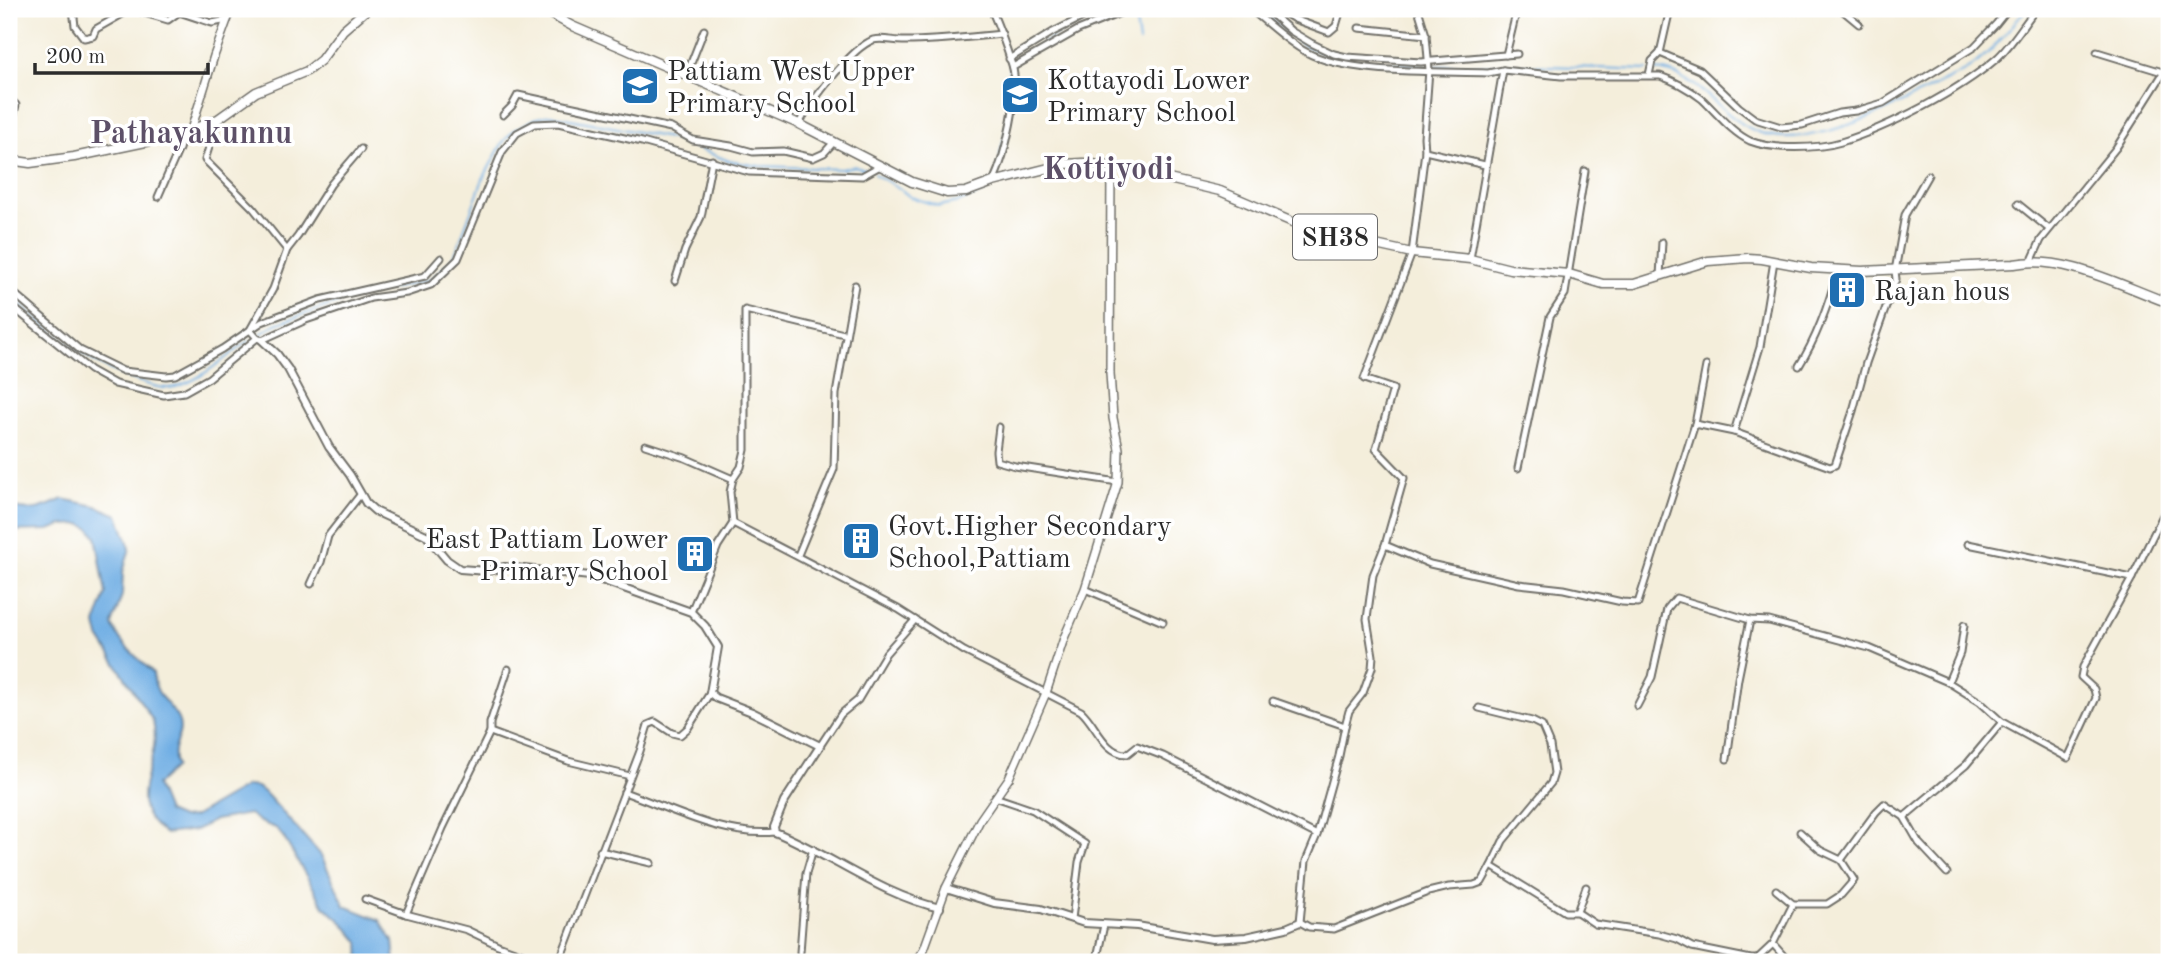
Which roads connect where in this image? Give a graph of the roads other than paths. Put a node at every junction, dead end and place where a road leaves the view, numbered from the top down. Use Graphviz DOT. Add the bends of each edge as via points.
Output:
graph roads {
  1 [pos="73,9"];
  2 [pos="231,9"];
  3 [pos="367,9"];
  4 [pos="541,9"];
  5 [pos="991,9"];
  6 [pos="1099,9"];
  7 [pos="1129,9"];
  8 [pos="1251,9"];
  9 [pos="1266,9"];
  10 [pos="1278,9"];
  11 [pos="1341,9"];
  12 [pos="1418,9"];
  13 [pos="1517,9"];
  14 [pos="1670,9"];
  15 [pos="1841,9"];
  16 [pos="2008,9"];
  17 [pos="2036,9"];
  18 [pos="228,20"];
  19 [pos="1859,24"];
  20 [pos="1359,28"];
  21 [pos="705,30"];
  22 [pos="1002,34"];
  23 [pos="1426,35"];
  24 [pos="2097,52"];
  25 [pos="1660,53"];
  26 [pos="1517,54"];
  27 [pos="1506,55"];
  28 [pos="1009,59"];
  29 [pos="1427,61"];
  30 [pos="1013,67"];
  31 [pos="1429,70"];
  32 [pos="1503,70"];
  33 [pos="2167,73"];
  34 [pos="1649,74"];
  35 [pos="686,76"];
  36 [pos="9,98"];
  37 [pos="503,115"];
  38 [pos="218,118"];
  39 [pos="799,124"];
  40 [pos="187,131"];
  41 [pos="9,134"];
  42 [pos="834,142"];
  43 [pos="361,149"];
  44 [pos="1425,151"];
  45 [pos="9,160"];
  46 [pos="712,160"];
  47 [pos="1485,165"];
  48 [pos="880,166"];
  49 [pos="1111,166"];
  50 [pos="1585,171"];
  51 [pos="1928,175"];
  52 [pos="993,182"];
  53 [pos="158,197"];
  54 [pos="2018,204"];
  55 [pos="2049,229"];
  56 [pos="1662,242"];
  57 [pos="287,250"];
  58 [pos="1412,253"];
  59 [pos="441,258"];
  60 [pos="1470,259"];
  61 [pos="2032,260"];
  62 [pos="1774,261"];
  63 [pos="1838,269"];
  64 [pos="1895,271"];
  65 [pos="1569,274"];
  66 [pos="1661,276"];
  67 [pos="676,281"];
  68 [pos="855,285"];
  69 [pos="9,289"];
  70 [pos="2169,299"];
  71 [pos="9,304"];
  72 [pos="250,330"];
  73 [pos="844,334"];
  74 [pos="260,339"];
  75 [pos="1706,366"];
  76 [pos="1799,366"];
  77 [pos="1695,424"];
  78 [pos="999,427"];
  79 [pos="1734,432"];
  80 [pos="645,445"];
  81 [pos="1518,468"];
  82 [pos="733,479"];
  83 [pos="1118,482"];
  84 [pos="360,495"];
  85 [pos="2169,503"];
  86 [pos="733,523"];
  87 [pos="1968,544"];
  88 [pos="1385,545"];
  89 [pos="798,555"];
  90 [pos="2132,578"];
  91 [pos="311,584"];
  92 [pos="1085,589"];
  93 [pos="691,612"];
  94 [pos="1750,620"];
  95 [pos="915,621"];
  96 [pos="1163,622"];
  97 [pos="1964,625"];
  98 [pos="508,669"];
  99 [pos="1948,682"];
  100 [pos="710,693"];
  101 [pos="1046,693"];
  102 [pos="1273,701"];
  103 [pos="1637,706"];
  104 [pos="1479,708"];
  105 [pos="2002,722"];
  106 [pos="1345,726"];
  107 [pos="490,732"];
  108 [pos="821,746"];
  109 [pos="1727,759"];
  110 [pos="629,776"];
  111 [pos="624,792"];
  112 [pos="995,797"];
  113 [pos="1904,817"];
  114 [pos="775,832"];
  115 [pos="1800,832"];
  116 [pos="1317,835"];
  117 [pos="813,849"];
  118 [pos="600,851"];
  119 [pos="1841,860"];
  120 [pos="651,863"];
  121 [pos="1491,866"];
  122 [pos="1947,873"];
  123 [pos="1586,887"];
  124 [pos="946,888"];
  125 [pos="1776,890"];
  126 [pos="365,900"];
  127 [pos="1793,904"];
  128 [pos="940,908"];
  129 [pos="1577,912"];
  130 [pos="406,914"];
  131 [pos="1072,919"];
  132 [pos="1300,922"];
  133 [pos="1104,925"];
  134 [pos="1773,944"];
  135 [pos="800,952"];
  136 [pos="1751,961"];
  137 [pos="545,962"];
  138 [pos="559,962"];
  139 [pos="915,962"];
  140 [pos="1096,962"];
  141 [pos="1789,962"];
  1 -- 18 [label="street" via="75,26 84,38 131,9 168,20 179,12 212,23"];
  2 -- 18 [label="main road"];
  3 -- 38 [label="main road" via="307,71 256,92"];
  4 -- 35 [label="main road, SH38"];
  5 -- 22 [label="street"];
  6 -- 28 [label="street"];
  7 -- 30 [label="street" via="1078,30"];
  8 -- 31 [label="street" via="1305,52 1330,62"];
  9 -- 29 [label="street" via="1291,31 1334,54"];
  10 -- 11 [label="street" via="1329,32"];
  12 -- 23 [label="street"];
  13 -- 27 [label="street"];
  14 -- 25 [label="street"];
  15 -- 19 [label="street"];
  16 -- 25 [label="street" via="1974,47 1883,103 1802,125 1782,127 1755,119 1700,71"];
  17 -- 34 [label="street" via="1997,58 1949,91 1841,142 1813,147 1751,141 1700,98 1675,82"];
  18 -- 40 [label="main road"];
  20 -- 23 [label="street"];
  21 -- 35 [label="street"];
  22 -- 28 [label="street"];
  22 -- 39 [label="street" via="869,41 810,104"];
  23 -- 29 [label="street"];
  24 -- 33 [label="street"];
  25 -- 34 [label="street"];
  26 -- 27 [label="street"];
  27 -- 29 [label="street"];
  28 -- 30 [label="street"];
  29 -- 31 [label="street"];
  30 -- 52 [label="street" via="1012,115"];
  31 -- 32 [label="street"];
  31 -- 44 [label="street"];
  32 -- 34 [label="street" via="1612,77"];
  32 -- 47 [label="street"];
  33 -- 55 [label="street" via="2116,148"];
  35 -- 39 [label="main road, SH38"];
  36 -- 41 [label="street" via="16,105"];
  37 -- 42 [label="street" via="518,95 671,128 693,141 752,152 783,151 813,158"];
  38 -- 40 [label="main road"];
  38 -- 57 [label="street" via="205,160"];
  39 -- 42 [label="main road, SH38"];
  40 -- 45 [label="main road" via="74,157 30,163"];
  40 -- 53 [label="street"];
  42 -- 48 [label="main road, SH38"];
  43 -- 57 [label="street" via="331,184"];
  44 -- 47 [label="street"];
  44 -- 58 [label="street"];
  46 -- 48 [label="street" via="749,172 795,174 862,176"];
  46 -- 67 [label="street" via="701,217"];
  46 -- 74 [label="street" via="558,122 534,124 517,133 502,152 458,259 431,285 371,298"];
  47 -- 60 [label="street"];
  48 -- 52 [label="main road, SH38" via="912,183 947,193"];
  49 -- 52 [label="main road, SH38" via="1065,164"];
  49 -- 58 [label="main road, SH38" via="1220,191 1317,231"];
  49 -- 83 [label="main road" via="1110,373"];
  50 -- 65 [label="street"];
  51 -- 64 [label="street" via="1905,215"];
  54 -- 55 [label="street"];
  55 -- 61 [label="street"];
  56 -- 66 [label="street"];
  57 -- 72 [label="street"];
  58 -- 60 [label="main road, SH38"];
  58 -- 88 [label="street" via="1364,379 1393,389 1376,449 1404,478"];
  59 -- 72 [label="street" via="425,276 320,300 262,321"];
  60 -- 65 [label="main road, SH38" via="1510,269"];
  61 -- 64 [label="main road, SH38"];
  61 -- 70 [label="main road, SH38"];
  62 -- 63 [label="main road, SH38"];
  62 -- 66 [label="main road, SH38" via="1708,261"];
  62 -- 79 [label="street" via="1760,348"];
  63 -- 64 [label="main road, SH38"];
  63 -- 76 [label="street" via="1813,344"];
  64 -- 79 [label="street" via="1835,465"];
  65 -- 66 [label="main road, SH38" via="1603,284 1634,284"];
  65 -- 81 [label="street" via="1564,294 1549,317"];
  68 -- 73 [label="street"];
  69 -- 72 [label="street" via="80,350 123,371 175,375"];
  71 -- 74 [label="street" via="90,370 115,383 164,395 184,391 209,377"];
  72 -- 74 [label="street"];
  73 -- 82 [label="street" via="745,310 745,450"];
  73 -- 89 [label="street" via="836,394 834,469"];
  74 -- 84 [label="street" via="288,369"];
  75 -- 77 [label="street"];
  77 -- 79 [label="street"];
  77 -- 88 [label="street" via="1638,603 1519,584 1443,566"];
  78 -- 83 [label="street" via="997,461"];
  80 -- 82 [label="street"];
  82 -- 86 [label="street"];
  83 -- 92 [label="main road"];
  84 -- 91 [label="street" via="328,537"];
  84 -- 93 [label="street" via="375,511 426,535 460,569 505,567 590,576"];
  85 -- 90 [label="street"];
  86 -- 89 [label="street"];
  86 -- 93 [label="street" via="718,546"];
  87 -- 90 [label="street"];
  88 -- 106 [label="street" via="1373,575 1367,619 1372,668"];
  89 -- 95 [label="street"];
  90 -- 105 [label="street" via="2083,667 2081,677 2094,689 2096,698 2068,758"];
  92 -- 96 [label="street"];
  92 -- 101 [label="main road"];
  93 -- 100 [label="street" via="718,647"];
  94 -- 99 [label="street" via="1868,648"];
  94 -- 103 [label="street" via="1676,598 1667,609 1651,677"];
  94 -- 109 [label="street"];
  95 -- 101 [label="street"];
  95 -- 108 [label="street" via="886,653 858,701 841,714"];
  97 -- 99 [label="street" via="1960,653"];
  98 -- 107 [label="street"];
  99 -- 105 [label="street"];
  100 -- 108 [label="street"];
  100 -- 110 [label="street" via="680,735 655,722 648,725"];
  101 -- 112 [label="main road" via="1009,778"];
  101 -- 116 [label="street" via="1081,710 1103,741 1118,753 1124,755 1137,746 1163,756"];
  102 -- 106 [label="street"];
  104 -- 121 [label="street" via="1542,726 1554,773 1546,791 1503,841"];
  105 -- 113 [label="street" via="1966,765"];
  106 -- 116 [label="street"];
  107 -- 110 [label="street" via="568,761"];
  107 -- 130 [label="street"];
  108 -- 114 [label="street" via="785,802"];
  110 -- 111 [label="street"];
  111 -- 114 [label="street" via="696,821"];
  111 -- 118 [label="street"];
  112 -- 124 [label="main road"];
  112 -- 131 [label="street" via="1033,810 1085,844"];
  113 -- 119 [label="street" via="1884,804"];
  113 -- 122 [label="street" via="1919,843"];
  114 -- 117 [label="street"];
  115 -- 119 [label="street" via="1820,850"];
  116 -- 132 [label="street" via="1306,861"];
  117 -- 128 [label="street" via="885,889"];
  117 -- 135 [label="street" via="806,873"];
  118 -- 120 [label="street"];
  118 -- 138 [label="street"];
  119 -- 127 [label="street" via="1854,880 1841,895 1827,904"];
  121 -- 129 [label="street" via="1565,912"];
  121 -- 132 [label="street" via="1482,882 1428,892 1334,929"];
  123 -- 129 [label="street"];
  124 -- 128 [label="main road"];
  124 -- 131 [label="street"];
  125 -- 127 [label="street"];
  126 -- 130 [label="street"];
  127 -- 134 [label="street"];
  128 -- 139 [label="main road"];
  129 -- 136 [label="street" via="1595,923 1659,934"];
  130 -- 137 [label="street" via="467,930"];
  131 -- 133 [label="street"];
  132 -- 133 [label="street" via="1245,937 1212,939"];
  133 -- 140 [label="street"];
  134 -- 136 [label="street"];
  134 -- 141 [label="street"];
}
